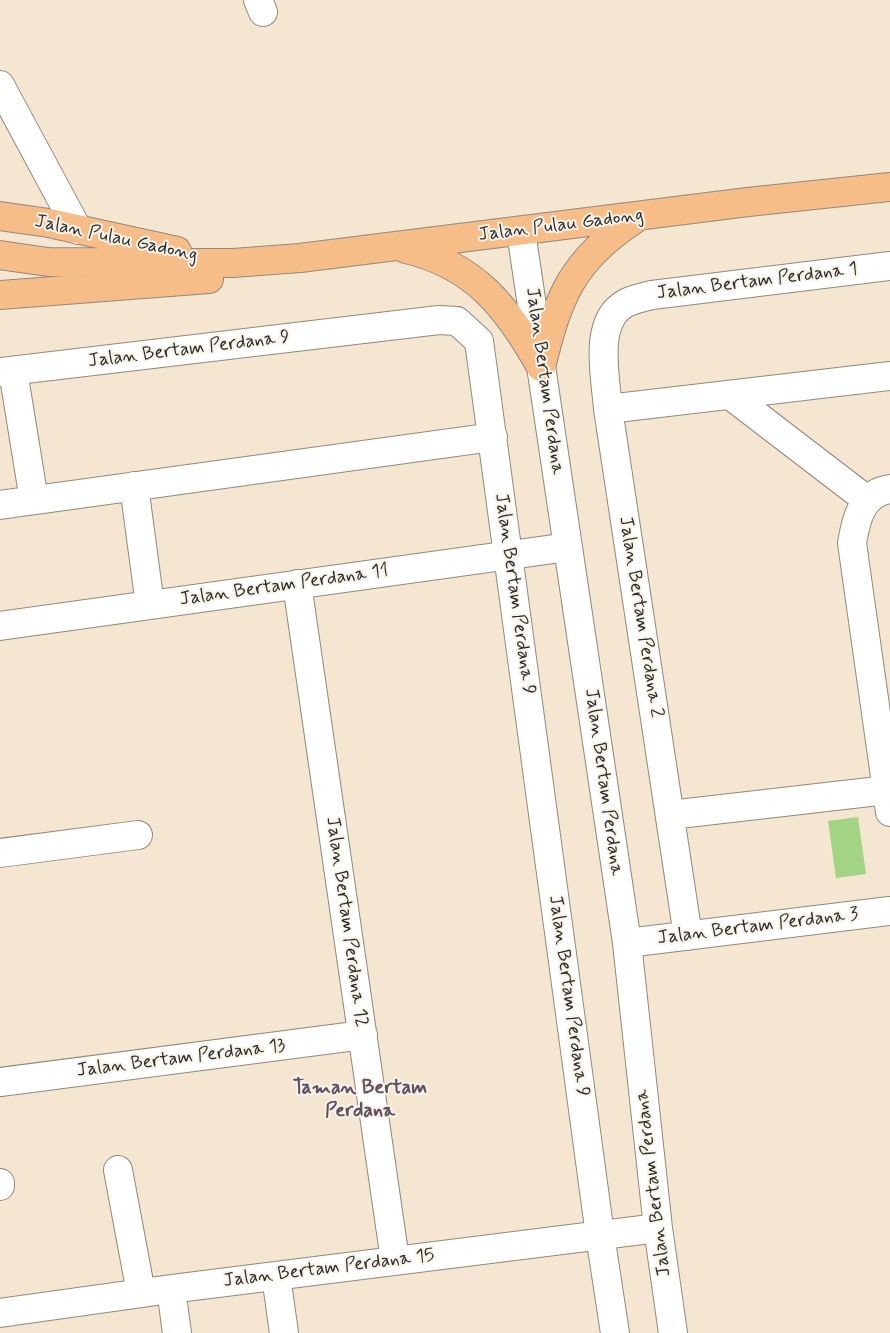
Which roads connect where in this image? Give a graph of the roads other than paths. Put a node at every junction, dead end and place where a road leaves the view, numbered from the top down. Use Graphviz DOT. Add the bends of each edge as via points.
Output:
graph roads {
  1 [pos="0,85"];
  2 [pos="890,187"];
  3 [pos="0,216"];
  4 [pos="638,217"];
  5 [pos="78,230"];
  6 [pos="521,232"];
  7 [pos="398,246"];
  8 [pos="0,255"];
  9 [pos="300,258"];
  10 [pos="233,263"];
  11 [pos="890,266"];
  12 [pos="0,295"];
  13 [pos="625,304"];
  14 [pos="542,367"];
  15 [pos="7,372"];
  16 [pos="890,376"];
  17 [pos="730,395"];
  18 [pos="608,409"];
  19 [pos="493,437"];
  20 [pos="134,486"];
  21 [pos="34,500"];
  22 [pos="871,502"];
  23 [pos="0,505"];
  24 [pos="568,547"];
  25 [pos="509,555"];
  26 [pos="297,584"];
  27 [pos="150,605"];
  28 [pos="0,626"];
  29 [pos="883,709"];
  30 [pos="888,801"];
  31 [pos="670,815"];
  32 [pos="138,835"];
  33 [pos="0,853"];
  34 [pos="890,911"];
  35 [pos="688,936"];
  36 [pos="627,943"];
  37 [pos="363,1035"];
  38 [pos="0,1082"];
  39 [pos="118,1170"];
  40 [pos="658,1228"];
  41 [pos="600,1235"];
  42 [pos="395,1260"];
  43 [pos="276,1276"];
  44 [pos="171,1289"];
  45 [pos="141,1293"];
  46 [pos="0,1313"];
  47 [pos="177,1333"];
  48 [pos="284,1333"];
  49 [pos="615,1333"];
  50 [pos="673,1333"];
  1 -- 5 [label="street"];
  2 -- 4 [label="main road, Jalan Pulau Gadong"];
  3 -- 5 [label="main road, Jalan Pulau Gadong"];
  4 -- 6 [label="main road, Jalan Pulau Gadong"];
  4 -- 14 [label="main road" via="600,244 570,283 558,306"];
  5 -- 10 [label="main road, Jalan Pulau Gadong"];
  6 -- 7 [label="main road, Jalan Pulau Gadong"];
  6 -- 14 [label="street, Jalan Bertam Perdana"];
  7 -- 9 [label="main road, Jalan Pulau Gadong"];
  7 -- 14 [label="main road" via="439,259 492,294"];
  8 -- 10 [label="main road, Jalan Pulau Gadong" via="48,262"];
  9 -- 10 [label="main road, Jalan Pulau Gadong"];
  9 -- 12 [label="main road" via="236,277"];
  11 -- 13 [label="street, Jalan Bertam Perdana 1" via="652,295"];
  13 -- 18 [label="street, Jalan Bertam Perdana 2" via="615,312 603,341"];
  14 -- 24 [label="street, Jalan Bertam Perdana"];
  15 -- 19 [label="street, Jalan Bertam Perdana 9" via="439,320 457,321 479,341"];
  15 -- 21 [label="street"];
  16 -- 17 [label="street"];
  17 -- 18 [label="street"];
  17 -- 22 [label="street"];
  18 -- 31 [label="street, Jalan Bertam Perdana 2"];
  19 -- 20 [label="street"];
  19 -- 25 [label="street, Jalan Bertam Perdana 9"];
  20 -- 21 [label="street"];
  20 -- 27 [label="street"];
  21 -- 23 [label="street"];
  22 -- 29 [label="street" via="852,543"];
  24 -- 25 [label="street, Jalan Bertam Perdana 11"];
  24 -- 36 [label="street, Jalan Bertam Perdana"];
  25 -- 26 [label="street, Jalan Bertam Perdana 11"];
  25 -- 41 [label="street, Jalan Bertam Perdana 9"];
  26 -- 27 [label="street, Jalan Bertam Perdana 11"];
  26 -- 37 [label="street, Jalan Bertam Perdana 12"];
  27 -- 28 [label="street, Jalan Bertam Perdana 11"];
  29 -- 30 [label="street"];
  30 -- 31 [label="street"];
  31 -- 35 [label="street, Jalan Bertam Perdana 2"];
  32 -- 33 [label="street"];
  34 -- 35 [label="street, Jalan Bertam Perdana 3"];
  35 -- 36 [label="street, Jalan Bertam Perdana 3"];
  36 -- 40 [label="street, Jalan Bertam Perdana"];
  37 -- 38 [label="street, Jalan Bertam Perdana 13"];
  37 -- 42 [label="street, Jalan Bertam Perdana 12"];
  39 -- 45 [label="street"];
  40 -- 41 [label="street, Jalan Bertam Perdana 15"];
  40 -- 50 [label="street, Jalan Bertam Perdana"];
  41 -- 42 [label="street, Jalan Bertam Perdana 15"];
  41 -- 49 [label="street, Jalan Bertam Perdana 9"];
  42 -- 43 [label="street, Jalan Bertam Perdana 15"];
  43 -- 44 [label="street, Jalan Bertam Perdana 15"];
  43 -- 48 [label="street"];
  44 -- 45 [label="street, Jalan Bertam Perdana 15"];
  44 -- 47 [label="street"];
  45 -- 46 [label="street, Jalan Bertam Perdana 15"];
}
